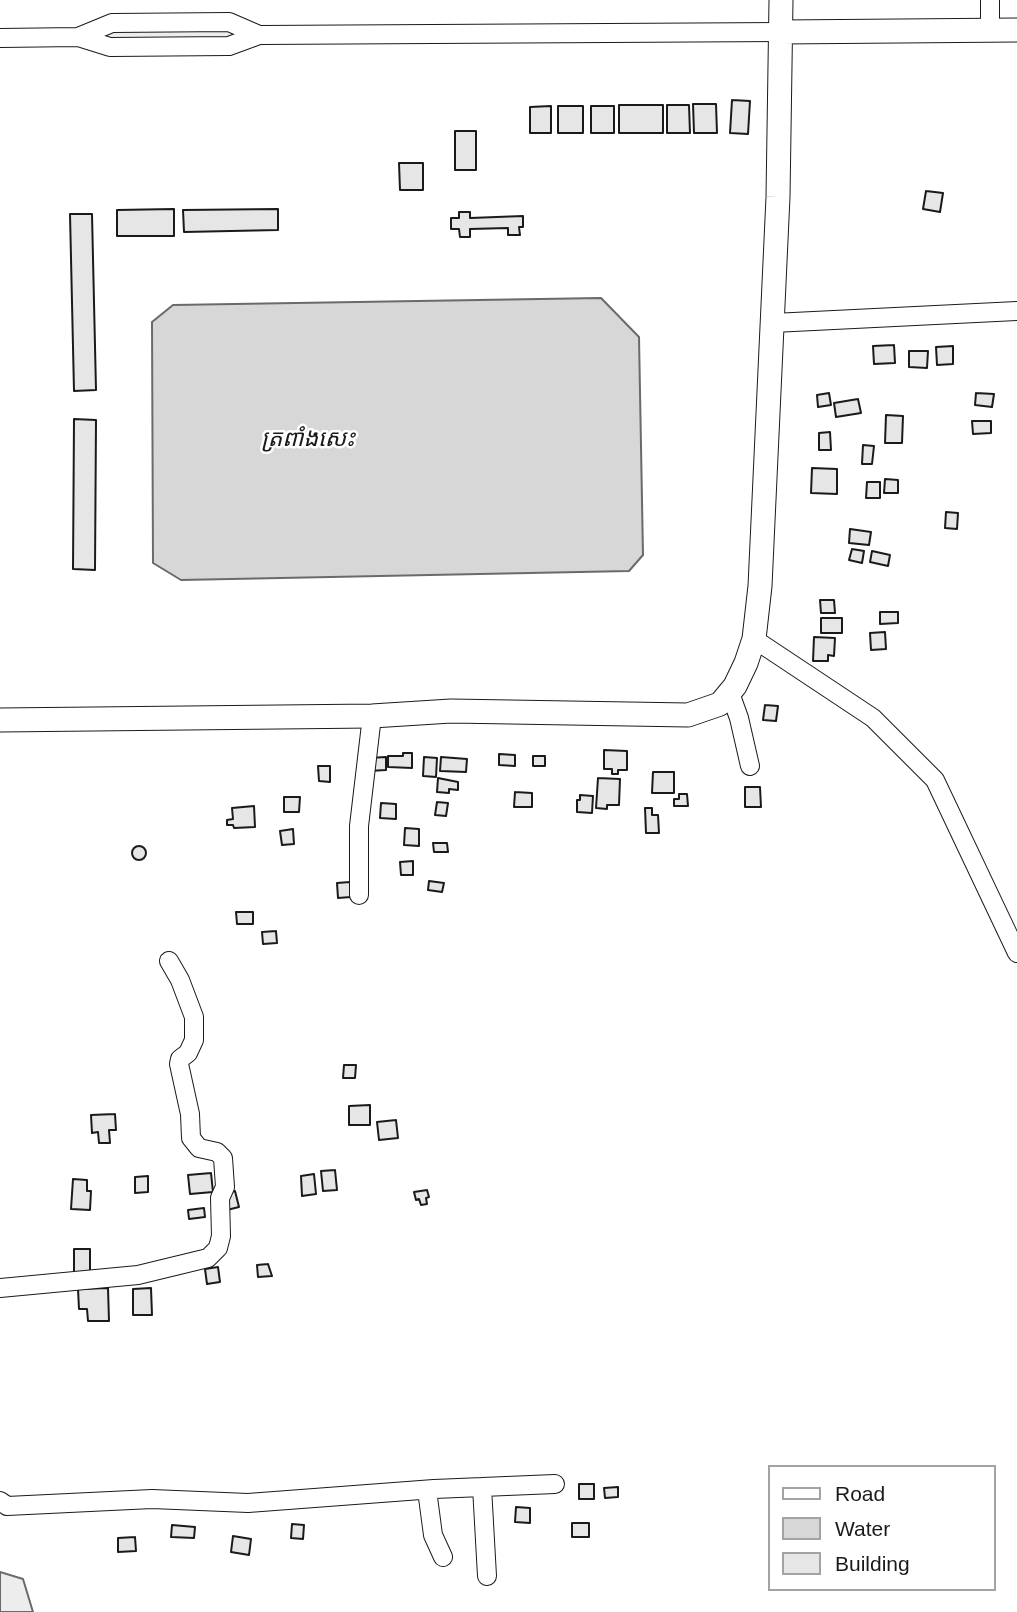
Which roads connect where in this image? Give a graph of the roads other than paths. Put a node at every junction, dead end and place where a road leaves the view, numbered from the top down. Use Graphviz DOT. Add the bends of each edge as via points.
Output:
graph roads {
  1 [pos="781,0"];
  2 [pos="990,0"];
  3 [pos="990,30"];
  4 [pos="1017,30"];
  5 [pos="781,32"];
  6 [pos="0,38"];
  7 [pos="1017,311"];
  8 [pos="773,323"];
  9 [pos="754,639"];
  10 [pos="730,693"];
  11 [pos="372,716"];
  12 [pos="0,720"];
  13 [pos="750,766"];
  14 [pos="359,895"];
  15 [pos="1017,953"];
  16 [pos="169,961"];
  17 [pos="0,1288"];
  18 [pos="555,1484"];
  19 [pos="482,1487"];
  20 [pos="427,1490"];
  21 [pos="0,1501"];
  22 [pos="443,1557"];
  23 [pos="488,1576"];
  1 -- 5 [label="main road"];
  2 -- 3 [label="street"];
  3 -- 4 [label="main road"];
  3 -- 5 [label="main road"];
  5 -- 6 [label="street" via="259,35 229,46 110,47 78,37"];
  5 -- 8 [label="main road"];
  7 -- 8 [label="street"];
  8 -- 9 [label="main road"];
  9 -- 10 [label="main road"];
  9 -- 15 [label="street" via="873,718 935,779"];
  10 -- 11 [label="main road" via="720,704 688,715 451,711"];
  10 -- 13 [label="street"];
  11 -- 12 [label="main road"];
  11 -- 14 [label="street" via="359,826"];
  16 -- 17 [label="street" via="194,1017 192,1048 179,1064 191,1138 199,1148 223,1158 225,1187 219,1198 218,1248 208,1258 138,1275"];
  18 -- 19 [label="street"];
  19 -- 20 [label="street"];
  19 -- 23 [label="street"];
  20 -- 21 [label="street" via="248,1503 152,1499 7,1506"];
  20 -- 22 [label="street" via="433,1535"];
}
